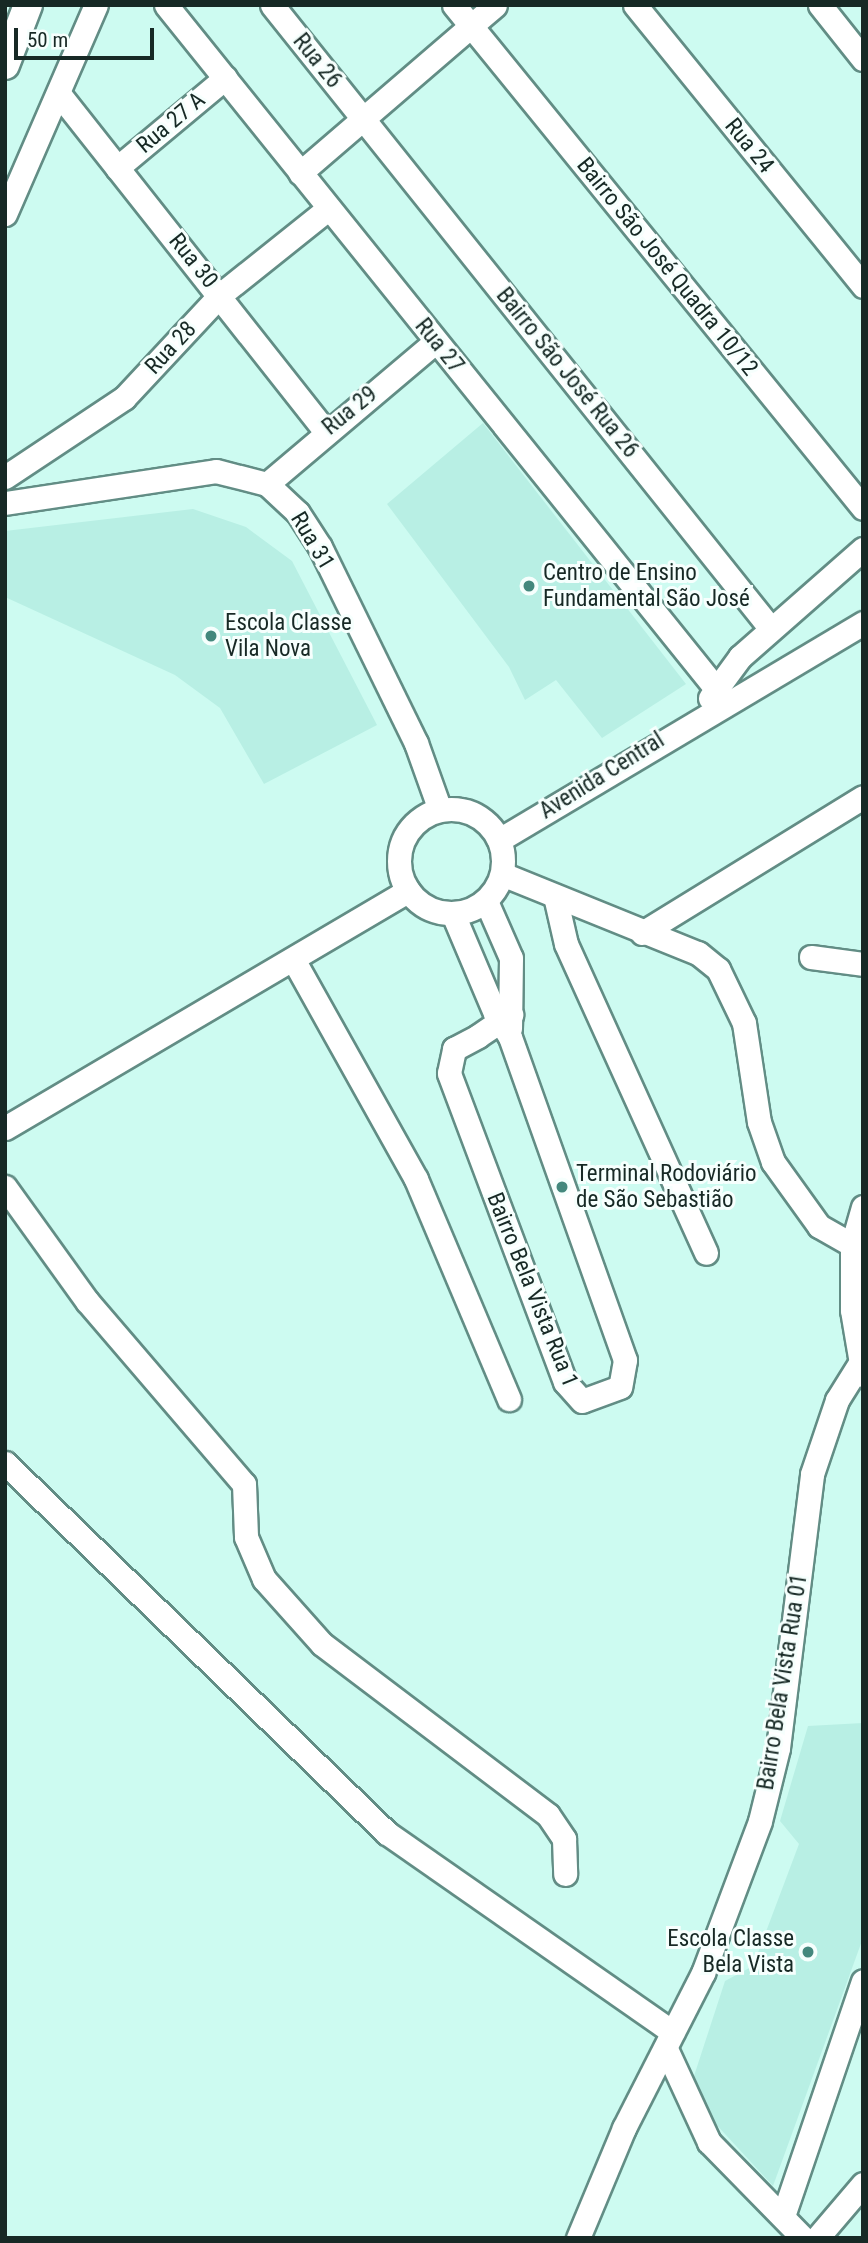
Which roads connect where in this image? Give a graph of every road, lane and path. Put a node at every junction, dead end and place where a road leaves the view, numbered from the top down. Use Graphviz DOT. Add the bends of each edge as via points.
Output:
graph roads {
  1 [pos="27,5"];
  2 [pos="96,5"];
  3 [pos="166,5"];
  4 [pos="272,5"];
  5 [pos="454,5"];
  6 [pos="495,5"];
  7 [pos="635,5"];
  8 [pos="820,5"];
  9 [pos="470,25"];
  10 [pos="863,59"];
  11 [pos="5,65"];
  12 [pos="225,78"];
  13 [pos="59,94"];
  14 [pos="362,117"];
  15 [pos="117,168"];
  16 [pos="300,173"];
  17 [pos="329,208"];
  18 [pos="5,214"];
  19 [pos="863,286"];
  20 [pos="220,295"];
  21 [pos="435,342"];
  22 [pos="325,430"];
  23 [pos="5,477"];
  24 [pos="267,484"];
  25 [pos="5,503"];
  26 [pos="863,508"];
  27 [pos="863,549"];
  28 [pos="863,623"];
  29 [pos="771,629"];
  30 [pos="715,686"];
  31 [pos="705,711"];
  32 [pos="863,797"];
  33 [pos="440,810"];
  34 [pos="499,840"];
  35 [pos="502,874"];
  36 [pos="408,891"];
  37 [pos="555,896"];
  38 [pos="486,901"];
  39 [pos="453,914"];
  40 [pos="642,933"];
  41 [pos="811,957"];
  42 [pos="293,959"];
  43 [pos="863,964"];
  44 [pos="507,1025"];
  45 [pos="5,1128"];
  46 [pos="5,1187"];
  47 [pos="863,1207"];
  48 [pos="858,1248"];
  49 [pos="706,1253"];
  50 [pos="860,1371"];
  51 [pos="509,1399"];
  52 [pos="5,1463"];
  53 [pos="565,1874"];
  54 [pos="863,1981"];
  55 [pos="669,2042"];
  56 [pos="863,2185"];
  57 [pos="790,2229"];
  58 [pos="578,2238"];
  59 [pos="817,2238"];
  1 -- 11 [label="main road"];
  2 -- 13 [label="street"];
  3 -- 12 [label="street, Rua 27"];
  4 -- 14 [label="street, Rua 26"];
  5 -- 9 [label="street, Bairro São José Quadra 10/12"];
  6 -- 9 [label="street"];
  7 -- 19 [label="street, Rua 24"];
  8 -- 10 [label="street"];
  9 -- 14 [label="street"];
  9 -- 26 [label="street, Bairro São José Quadra 10/12"];
  12 -- 15 [label="street, Rua 27 A"];
  12 -- 16 [label="street, Rua 27"];
  13 -- 15 [label="street, Rua 30"];
  13 -- 18 [label="street"];
  14 -- 16 [label="street"];
  14 -- 29 [label="street, Bairro São José Rua 26"];
  15 -- 20 [label="street, Rua 30"];
  16 -- 17 [label="street, Rua 27"];
  17 -- 20 [label="street, Rua 28"];
  17 -- 21 [label="street, Rua 27"];
  20 -- 22 [label="street, Rua 30"];
  20 -- 23 [label="street, Rua 28" via="124,398"];
  21 -- 22 [label="street, Rua 29"];
  21 -- 30 [label="street, Rua 27"];
  22 -- 24 [label="street, Rua 29"];
  24 -- 25 [label="street, Rua 31" via="216,471"];
  24 -- 33 [label="street, Rua 31" via="298,513 320,547 404,718"];
  27 -- 29 [label="street"];
  28 -- 31 [label="street, Avenida Central" via="768,683"];
  29 -- 30 [label="street"];
  30 -- 31 [label="street"];
  31 -- 34 [label="street, Avenida Central"];
  32 -- 40 [label="street"];
  33 -- 34 [label="street" via="475,815"];
  33 -- 36 [label="street" via="416,822 402,844 401,877"];
  34 -- 35 [label="street"];
  35 -- 37 [label="street"];
  35 -- 38 [label="street"];
  36 -- 39 [label="street" via="428,909"];
  36 -- 42 [label="street"];
  37 -- 40 [label="street"];
  37 -- 49 [label="street" via="566,944"];
  38 -- 39 [label="street"];
  38 -- 44 [label="street" via="511,958"];
  39 -- 44 [label="street"];
  40 -- 48 [label="street" via="698,953 725,977 744,1023 759,1122 773,1162 819,1226"];
  41 -- 43 [label="street"];
  42 -- 45 [label="street"];
  42 -- 51 [label="street" via="416,1179"];
  44 -- 44 [label="street, Bairro Bela Vista Rua 1" via="451,1053 453,1086 565,1382 582,1401 620,1387 625,1360"];
  46 -- 53 [label="street" via="87,1301 244,1484 246,1537 264,1579 322,1644 548,1815 564,1839"];
  47 -- 48 [label="street"];
  48 -- 50 [label="street"];
  50 -- 55 [label="street, Bairro Bela Vista Rua 01" via="832,1412 812,1474 778,1748 760,1821 703,1973"];
  52 -- 55 [label="street" via="250,1693 387,1833"];
  54 -- 57 [label="street"];
  55 -- 57 [label="street" via="709,2142"];
  55 -- 58 [label="street, Bairro Bela Vista Rua 01" via="624,2128"];
  56 -- 59 [label="street"];
}
